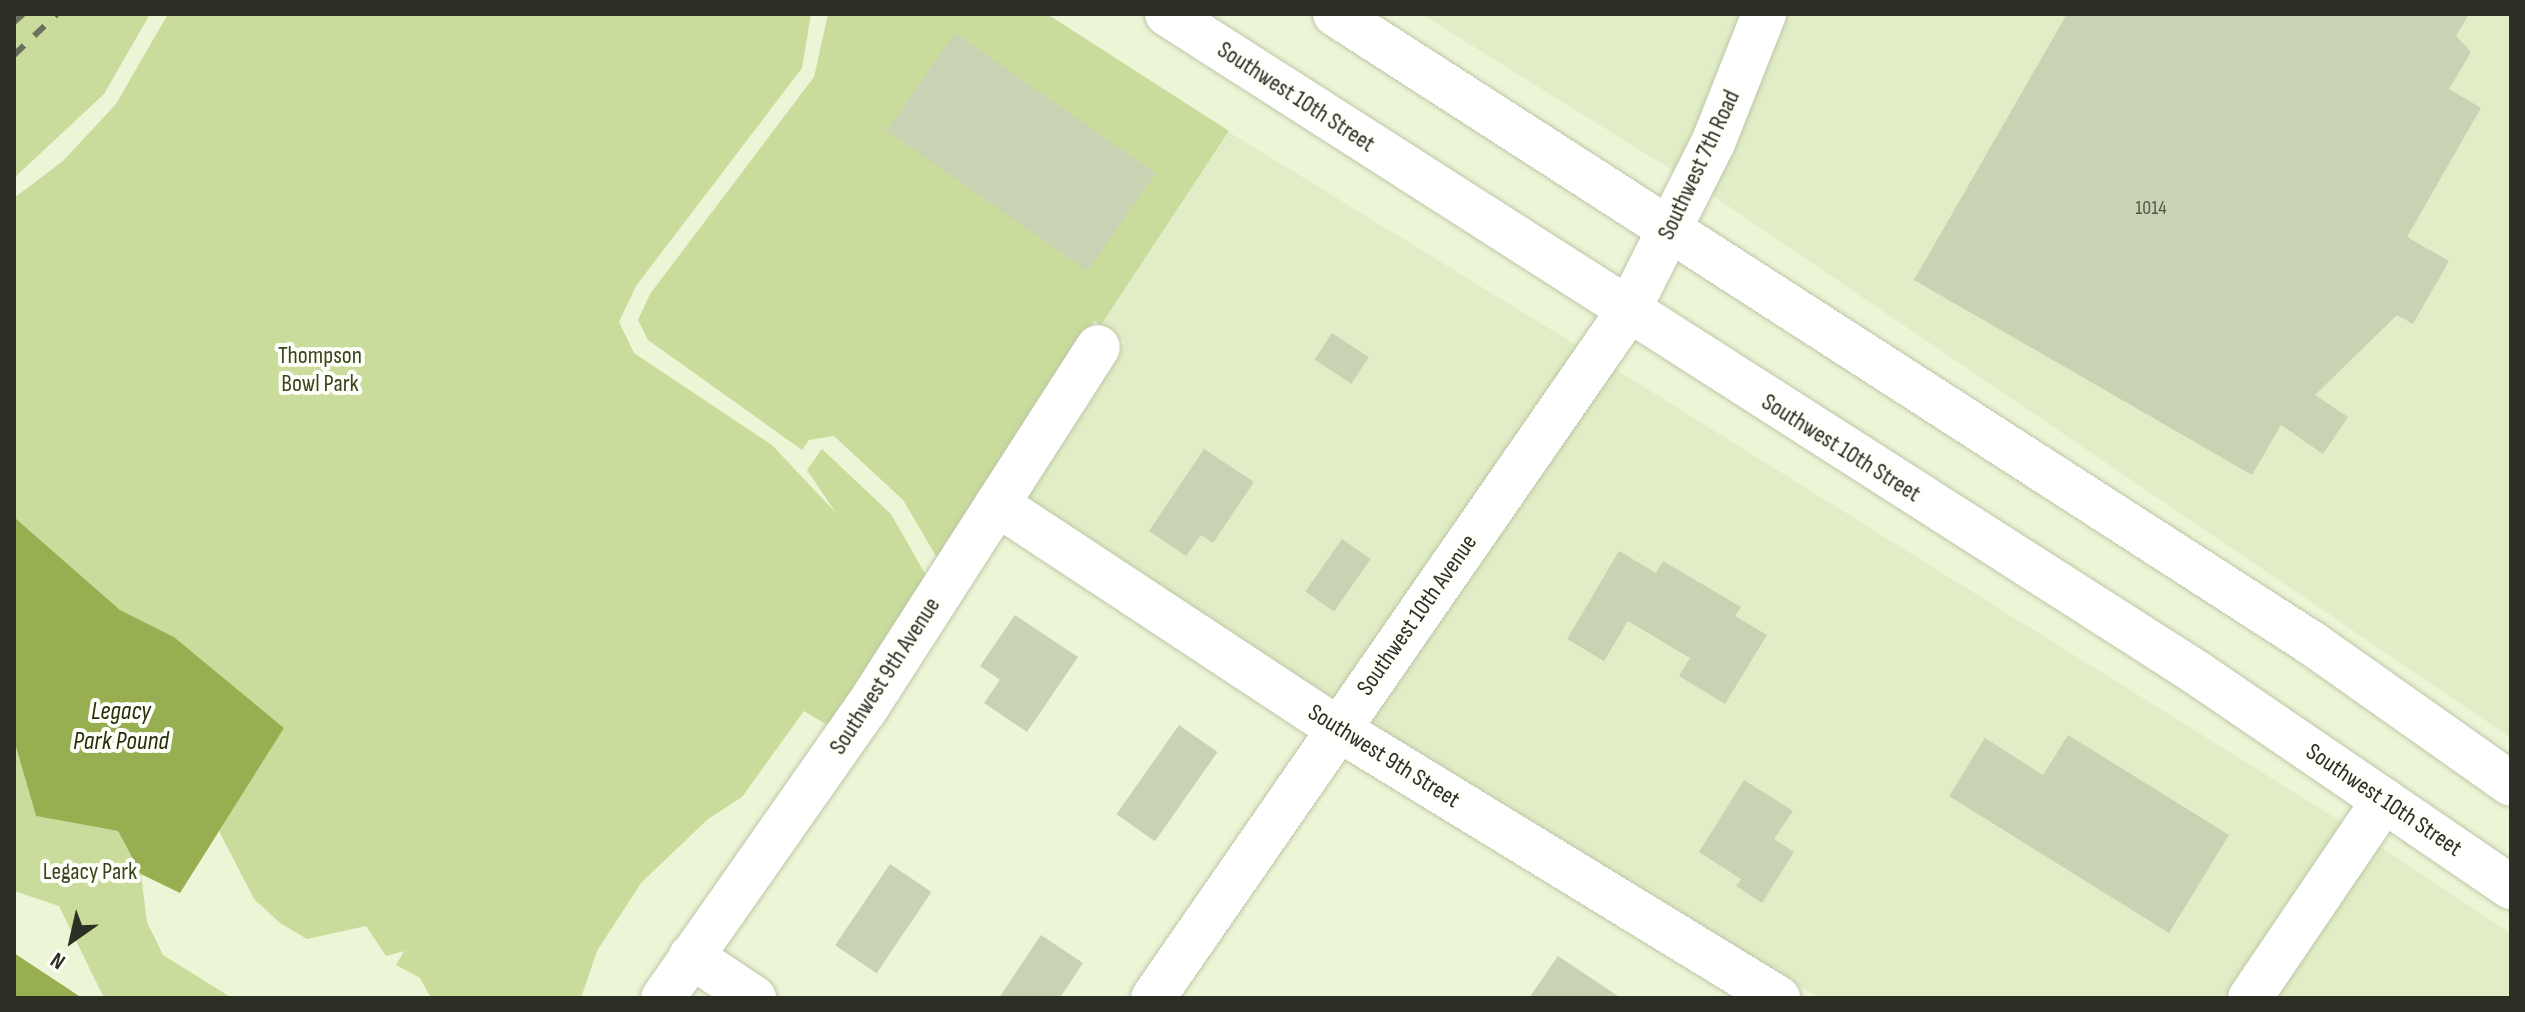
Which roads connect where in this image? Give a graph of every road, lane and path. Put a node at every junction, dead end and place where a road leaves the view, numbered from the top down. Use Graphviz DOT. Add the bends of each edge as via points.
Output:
graph roads {
  1 [pos="1167,14"];
  2 [pos="1335,14"];
  3 [pos="1764,14"];
  4 [pos="1672,226"];
  5 [pos="1627,313"];
  6 [pos="1098,347"];
  7 [pos="997,504"];
  8 [pos="1338,729"];
  9 [pos="2511,784"];
  10 [pos="2384,800"];
  11 [pos="2511,887"];
  12 [pos="691,956"];
  13 [pos="663,998"];
  14 [pos="754,998"];
  15 [pos="1153,998"];
  16 [pos="1778,998"];
  17 [pos="2250,998"];
  1 -- 5 [label="street, Southwest 10th Street"];
  2 -- 4 [label="street"];
  3 -- 4 [label="street, Southwest 7th Road"];
  4 -- 5 [label="street, Southwest 7th Road"];
  4 -- 9 [label="street" via="2310,642"];
  5 -- 8 [label="street, Southwest 10th Avenue"];
  5 -- 10 [label="street, Southwest 10th Street"];
  6 -- 7 [label="street, Southwest 9th Avenue"];
  7 -- 8 [label="street, Southwest 9th Street"];
  7 -- 12 [label="street, Southwest 9th Avenue" via="865,710"];
  8 -- 15 [label="street, Southwest 10th Avenue"];
  8 -- 16 [label="street, Southwest 9th Street"];
  10 -- 11 [label="street, Southwest 10th Street"];
  10 -- 17 [label="street"];
  12 -- 13 [label="street, Southwest 9th Avenue"];
  12 -- 14 [label="street"];
}
